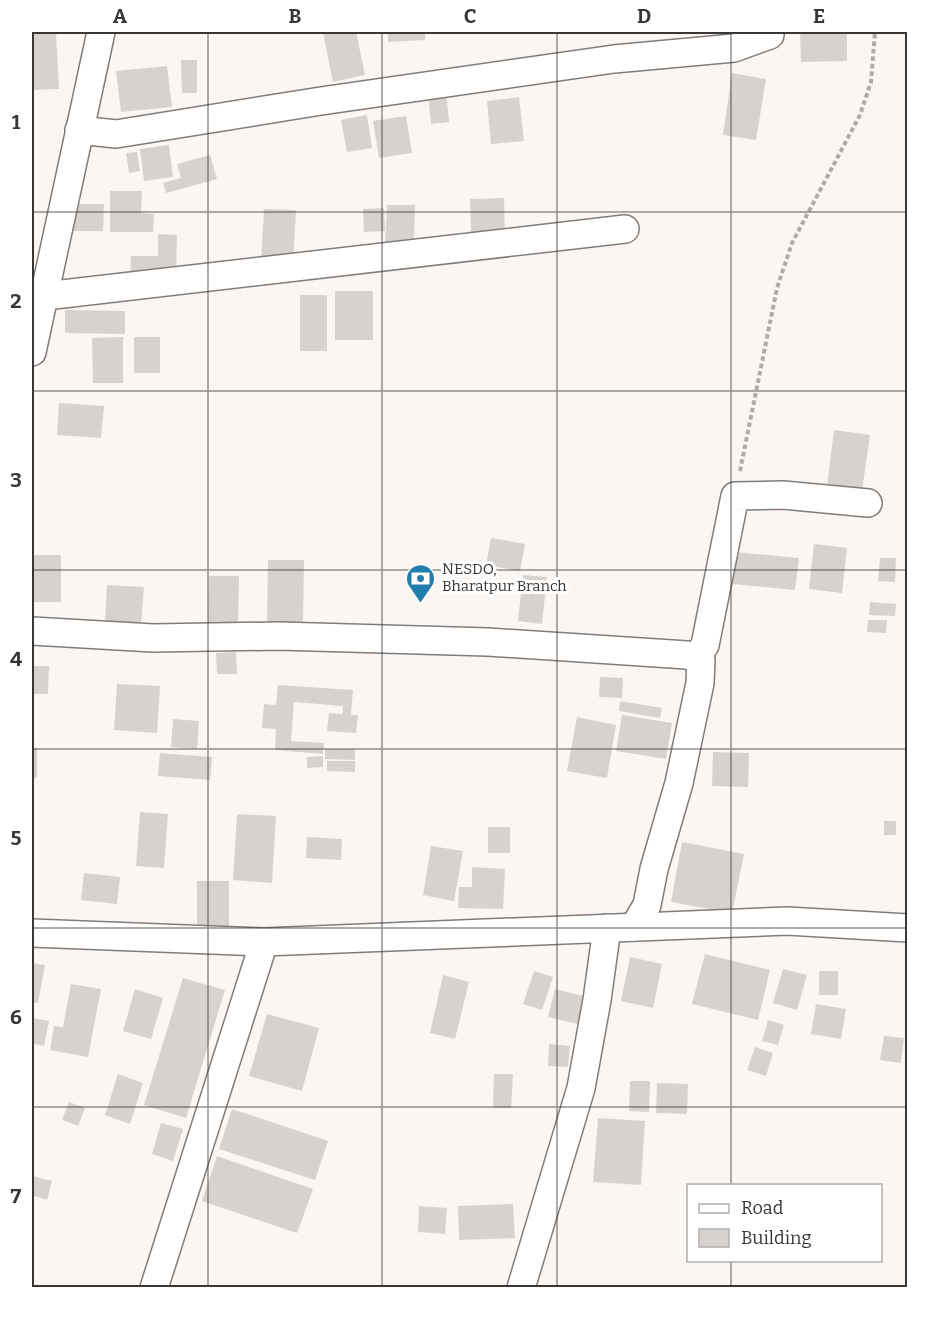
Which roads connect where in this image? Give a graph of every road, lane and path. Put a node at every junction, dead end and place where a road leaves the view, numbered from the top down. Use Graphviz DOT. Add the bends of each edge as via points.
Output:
graph roads {
  1 [pos="101,32"];
  2 [pos="770,32"];
  3 [pos="875,32"];
  4 [pos="79,130"];
  5 [pos="625,229"];
  6 [pos="45,296"];
  7 [pos="32,352"];
  8 [pos="735,495"];
  9 [pos="868,503"];
  10 [pos="32,631"];
  11 [pos="696,658"];
  12 [pos="634,927"];
  13 [pos="607,928"];
  14 [pos="908,928"];
  15 [pos="32,933"];
  16 [pos="264,942"];
  17 [pos="154,1287"];
  18 [pos="521,1287"];
  1 -- 4 [label="street"];
  2 -- 4 [label="street" via="734,48 615,59 116,134"];
  3 -- 8 [label="path" via="871,82 860,115 792,243 777,288"];
  4 -- 6 [label="street"];
  5 -- 6 [label="street"];
  6 -- 7 [label="street"];
  8 -- 9 [label="street"];
  8 -- 11 [label="street" via="705,645"];
  10 -- 11 [label="street" via="153,638 279,636 499,642"];
  11 -- 12 [label="street" via="701,660 700,683 679,783 647,905"];
  12 -- 13 [label="street"];
  12 -- 14 [label="street" via="787,921"];
  13 -- 16 [label="street"];
  13 -- 18 [label="street" via="581,1088"];
  15 -- 16 [label="street"];
  16 -- 17 [label="street"];
}
